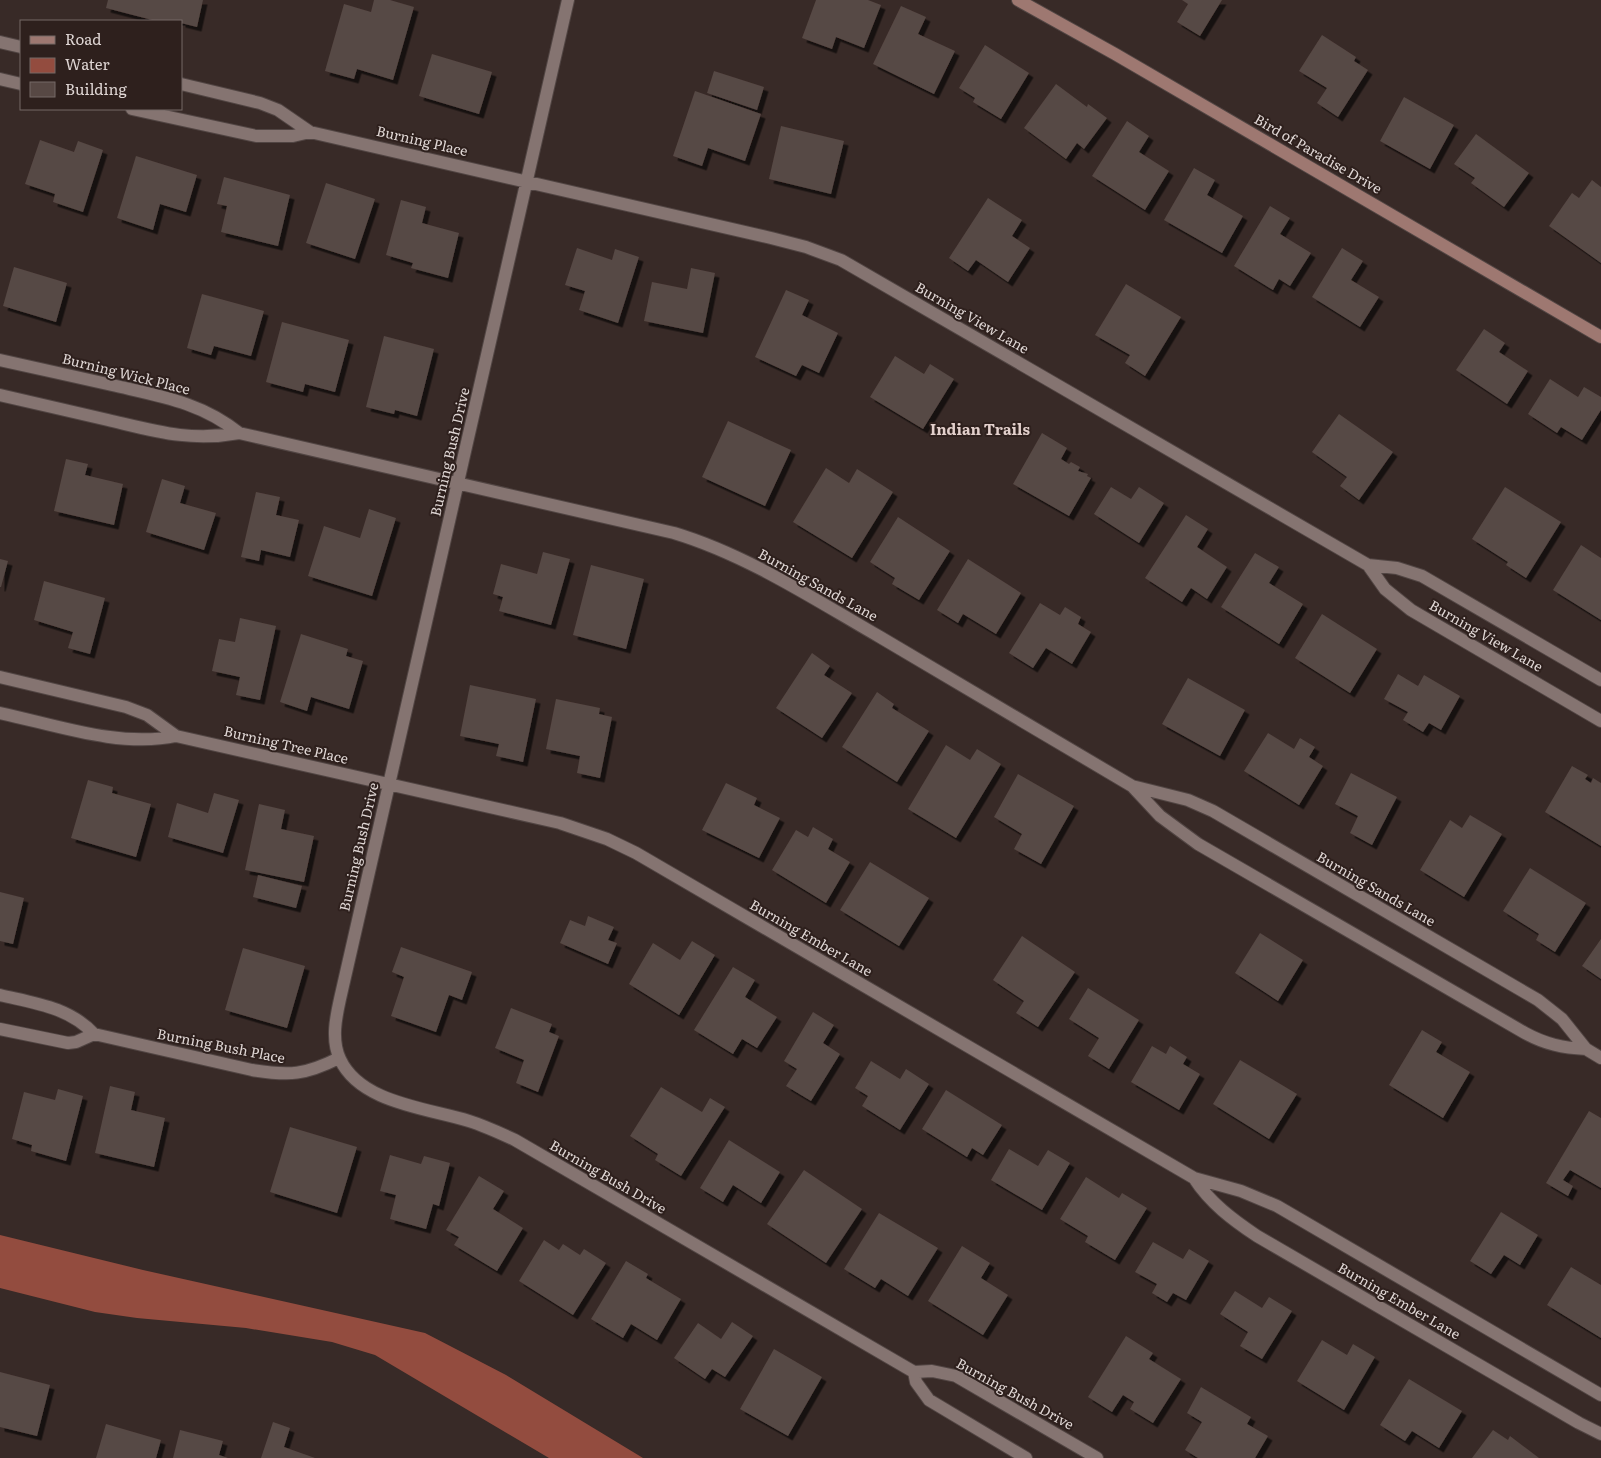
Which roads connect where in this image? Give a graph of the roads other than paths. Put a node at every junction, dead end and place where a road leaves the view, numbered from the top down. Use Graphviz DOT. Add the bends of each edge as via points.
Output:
graph roads {
  1 [pos="568,0"];
  2 [pos="1018,0"];
  3 [pos="0,42"];
  4 [pos="20,47"];
  5 [pos="0,79"];
  6 [pos="20,84"];
  7 [pos="182,84"];
  8 [pos="137,110"];
  9 [pos="310,132"];
  10 [pos="527,181"];
  11 [pos="1601,337"];
  12 [pos="0,360"];
  13 [pos="0,395"];
  14 [pos="239,433"];
  15 [pos="458,483"];
  16 [pos="1368,565"];
  17 [pos="0,677"];
  18 [pos="1601,680"];
  19 [pos="0,713"];
  20 [pos="1601,721"];
  21 [pos="176,736"];
  22 [pos="388,784"];
  23 [pos="1132,786"];
  24 [pos="0,994"];
  25 [pos="0,1029"];
  26 [pos="94,1034"];
  27 [pos="1586,1049"];
  28 [pos="339,1058"];
  29 [pos="1601,1058"];
  30 [pos="1194,1178"];
  31 [pos="914,1372"];
  32 [pos="1601,1395"];
  33 [pos="1601,1434"];
  34 [pos="1026,1458"];
  35 [pos="1097,1458"];
  1 -- 10 [label="street, Burning Bush Drive"];
  2 -- 11 [label="street, Bird of Paradise Drive"];
  3 -- 4 [label="street"];
  5 -- 6 [label="street"];
  7 -- 9 [label="street, Burning Place" via="260,102"];
  8 -- 9 [label="street, Burning Place" via="256,136 293,136"];
  9 -- 10 [label="street, Burning Place"];
  10 -- 15 [label="street, Burning Bush Drive"];
  10 -- 16 [label="street, Burning View Lane" via="770,238 842,260"];
  12 -- 14 [label="street, Burning Wick Place" via="175,400 210,413"];
  13 -- 14 [label="street, Burning Wick Place" via="170,434 202,438"];
  14 -- 15 [label="street, Burning Wick Place"];
  15 -- 22 [label="street, Burning Bush Drive"];
  15 -- 23 [label="street, Burning Sands Lane" via="674,533 716,548 807,595"];
  16 -- 18 [label="street, Burning View Lane" via="1397,568 1422,576"];
  16 -- 20 [label="street, Burning View Lane" via="1385,589 1411,610"];
  17 -- 21 [label="street, Burning Tree Place" via="126,707 146,715"];
  19 -- 21 [label="street, Burning Tree Place" via="116,738 158,740"];
  21 -- 22 [label="street, Burning Tree Place"];
  22 -- 28 [label="street, Burning Bush Drive" via="340,999 335,1029"];
  22 -- 30 [label="street, Burning Ember Lane" via="560,824 621,846"];
  23 -- 27 [label="street, Burning Sands Lane" via="1172,825 1198,844 1537,1040 1549,1045"];
  23 -- 27 [label="street, Burning Sands Lane" via="1188,800 1221,816 1538,1000 1562,1019"];
  24 -- 26 [label="street, Burning Bush Place" via="63,1011"];
  25 -- 26 [label="street" via="68,1043"];
  26 -- 28 [label="street, Burning Bush Place" via="279,1074 307,1072"];
  27 -- 29 [label="street, Burning Sands Lane"];
  28 -- 31 [label="street, Burning Bush Drive" via="352,1076 371,1091 396,1102 470,1121 515,1140"];
  30 -- 32 [label="street, Burning Ember Lane" via="1241,1190 1277,1206"];
  30 -- 33 [label="street, Burning Ember Lane" via="1213,1202 1257,1236"];
  31 -- 34 [label="street" via="919,1389 936,1406"];
  31 -- 35 [label="street, Burning Bush Drive" via="932,1371 956,1376"];
}
